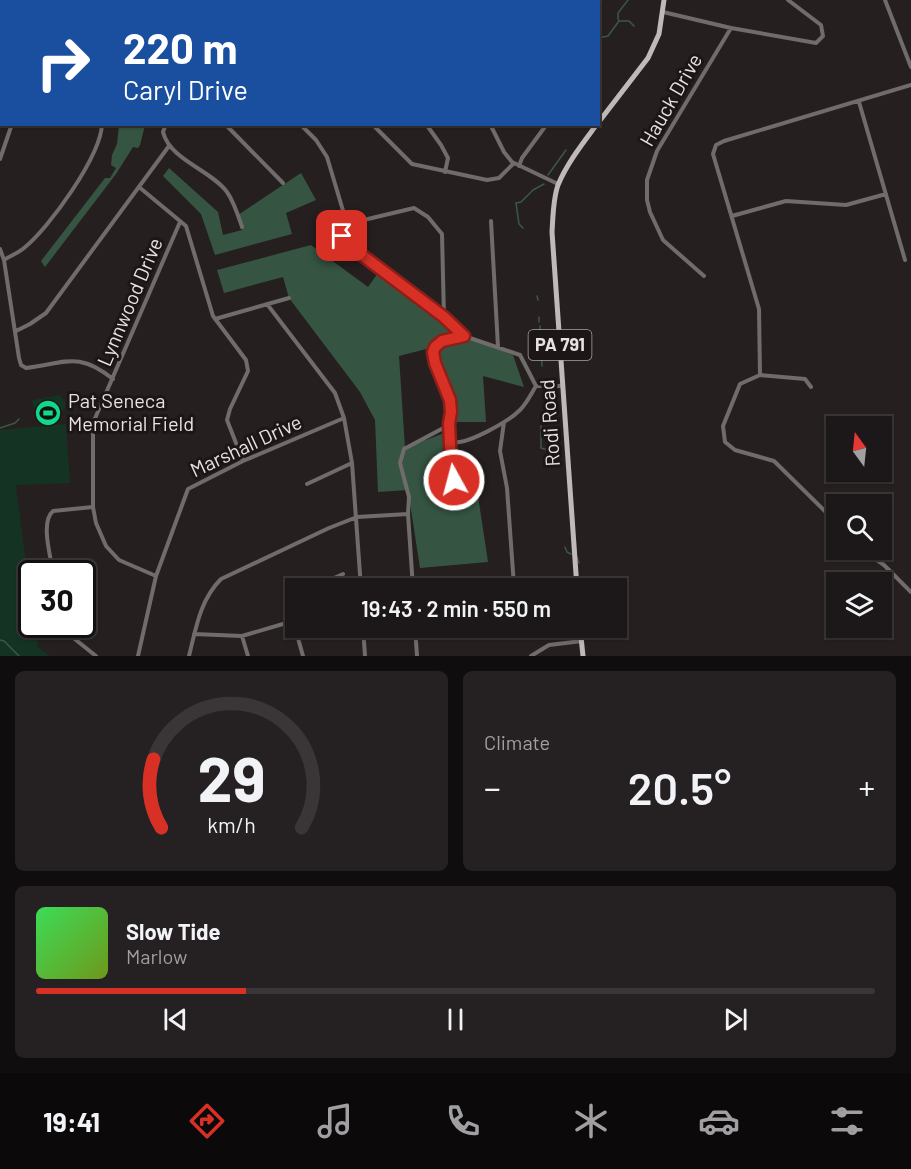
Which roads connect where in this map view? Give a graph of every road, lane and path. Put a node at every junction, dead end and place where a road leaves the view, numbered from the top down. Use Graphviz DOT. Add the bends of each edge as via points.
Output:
graph roads {
  1 [pos="664,0"];
  2 [pos="788,0"];
  3 [pos="885,0"];
  4 [pos="663,12"];
  5 [pos="731,28"];
  6 [pos="910,63"];
  7 [pos="911,86"];
  8 [pos="859,102"];
  9 [pos="600,121"];
  10 [pos="11,126"];
  11 [pos="102,126"];
  12 [pos="165,126"];
  13 [pos="227,126"];
  14 [pos="302,126"];
  15 [pos="374,126"];
  16 [pos="427,126"];
  17 [pos="491,126"];
  18 [pos="546,126"];
  19 [pos="596,126"];
  20 [pos="169,146"];
  21 [pos="0,159"];
  22 [pos="513,163"];
  23 [pos="519,166"];
  24 [pos="445,172"];
  25 [pos="283,183"];
  26 [pos="558,184"];
  27 [pos="139,187"];
  28 [pos="886,194"];
  29 [pos="732,216"];
  30 [pos="490,221"];
  31 [pos="180,222"];
  32 [pos="347,224"];
  33 [pos="242,227"];
  34 [pos="0,249"];
  35 [pos="4,260"];
  36 [pos="905,260"];
  37 [pos="704,276"];
  38 [pos="289,298"];
  39 [pos="267,304"];
  40 [pos="444,317"];
  41 [pos="215,319"];
  42 [pos="16,331"];
  43 [pos="464,336"];
  44 [pos="498,347"];
  45 [pos="760,375"];
  46 [pos="113,379"];
  47 [pos="536,386"];
  48 [pos="563,386"];
  49 [pos="811,387"];
  50 [pos="344,418"];
  51 [pos="504,422"];
  52 [pos="449,424"];
  53 [pos="451,442"];
  54 [pos="243,461"];
  55 [pos="352,463"];
  56 [pos="454,480"];
  57 [pos="307,484"];
  58 [pos="93,507"];
  59 [pos="826,512"];
  60 [pos="408,514"];
  61 [pos="357,517"];
  62 [pos="51,560"];
  63 [pos="877,560"];
  64 [pos="343,574"];
  65 [pos="156,576"];
  66 [pos="334,578"];
  67 [pos="360,578"];
  68 [pos="412,578"];
  69 [pos="513,578"];
  70 [pos="576,578"];
  71 [pos="911,592"];
  72 [pos="285,623"];
  73 [pos="194,634"];
  74 [pos="242,636"];
  75 [pos="74,638"];
  76 [pos="297,638"];
  77 [pos="364,638"];
  78 [pos="416,638"];
  79 [pos="582,638"];
  80 [pos="582,641"];
  81 [pos="96,656"];
  82 [pos="138,656"];
  83 [pos="189,656"];
  84 [pos="248,656"];
  85 [pos="303,656"];
  86 [pos="365,656"];
  87 [pos="417,656"];
  88 [pos="531,656"];
  89 [pos="583,656"];
  1 -- 4 [label="main road, Rodi Road / PA 791"];
  2 -- 5 [label="street" via="821,25 823,36 816,44"];
  3 -- 6 [label="street"];
  4 -- 5 [label="street"];
  4 -- 9 [label="main road, Rodi Road / PA 791" via="659,34 648,58"];
  5 -- 37 [label="street, Hauck Drive" via="657,152 647,180 650,212 663,240"];
  7 -- 8 [label="street"];
  8 -- 28 [label="street"];
  8 -- 29 [label="street" via="716,145 714,154"];
  10 -- 21 [label="street"];
  11 -- 35 [label="street" via="98,145 70,193 40,232"];
  12 -- 20 [label="street" via="163,132"];
  13 -- 25 [label="street"];
  14 -- 32 [label="street" via="327,157"];
  15 -- 24 [label="street" via="412,164"];
  16 -- 24 [label="street" via="448,158"];
  17 -- 22 [label="street"];
  18 -- 23 [label="street"];
  19 -- 26 [label="main road, Rodi Road / PA 791"];
  20 -- 27 [label="street"];
  20 -- 33 [label="street" via="226,191"];
  22 -- 23 [label="street"];
  22 -- 24 [label="street" via="493,180"];
  23 -- 26 [label="street"];
  26 -- 48 [label="main road, Rodi Road / PA 791" via="552,232"];
  27 -- 31 [label="street"];
  27 -- 42 [label="street" via="46,313"];
  28 -- 29 [label="street" via="846,205 786,201"];
  28 -- 36 [label="street"];
  29 -- 45 [label="street" via="759,309"];
  30 -- 44 [label="street"];
  31 -- 41 [label="street" via="189,231"];
  31 -- 46 [label="street, Lynnwood Drive"];
  32 -- 40 [label="street" via="342,236 346,243"];
  32 -- 40 [label="street" via="414,208 428,216 442,234"];
  34 -- 35 [label="street"];
  35 -- 42 [label="street"];
  38 -- 39 [label="street"];
  39 -- 41 [label="street"];
  39 -- 50 [label="street" via="335,393"];
  40 -- 43 [label="street"];
  41 -- 54 [label="street" via="247,363 248,371 227,420"];
  42 -- 46 [label="street" via="19,358 26,368 76,360 98,366"];
  43 -- 44 [label="street"];
  43 -- 52 [label="street" via="448,338 435,347 435,363 450,400"];
  44 -- 47 [label="street" via="520,355"];
  45 -- 49 [label="street" via="805,379"];
  45 -- 59 [label="street" via="741,384 723,426 725,442 735,450 774,460"];
  46 -- 58 [label="street, Lynnwood Drive" via="93,423"];
  47 -- 48 [label="street"];
  47 -- 51 [label="street" via="522,409"];
  48 -- 70 [label="main road, Rodi Road / PA 791"];
  50 -- 54 [label="street, Marshall Drive"];
  50 -- 55 [label="street"];
  51 -- 53 [label="street" via="462,443"];
  51 -- 69 [label="street" via="500,451 507,488"];
  52 -- 53 [label="street"];
  52 -- 60 [label="street" via="404,449 400,463 409,497"];
  53 -- 56 [label="street"];
  54 -- 65 [label="street, Marshall Drive" via="188,489"];
  55 -- 57 [label="street"];
  55 -- 61 [label="street"];
  58 -- 62 [label="street" via="53,511 48,515"];
  58 -- 65 [label="street, Lynnwood Drive" via="106,546 119,560"];
  60 -- 61 [label="street"];
  60 -- 68 [label="street"];
  61 -- 67 [label="street"];
  61 -- 73 [label="street" via="221,579 203,603"];
  63 -- 71 [label="street"];
  64 -- 66 [label="street"];
  65 -- 82 [label="street, Marshall Drive"];
  72 -- 74 [label="street"];
  73 -- 74 [label="street"];
  73 -- 83 [label="street"];
  74 -- 84 [label="street"];
  75 -- 81 [label="street"];
  76 -- 85 [label="street"];
  77 -- 86 [label="street"];
  78 -- 87 [label="street"];
  79 -- 80 [label="main road"];
  80 -- 88 [label="street" via="549,645"];
  80 -- 89 [label="main road"];
}
